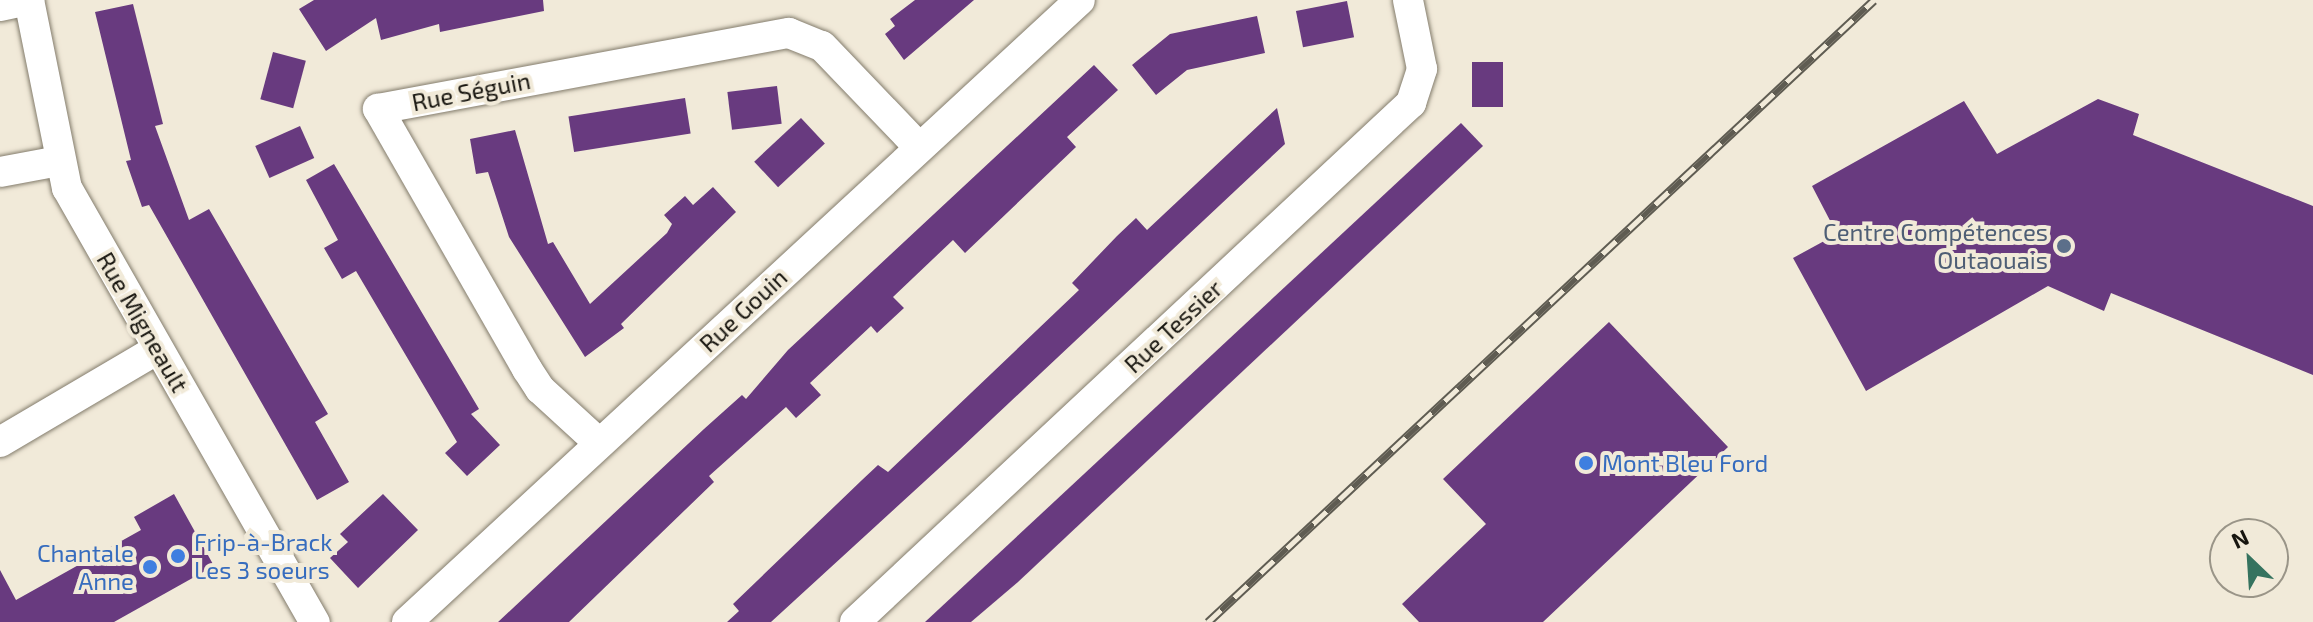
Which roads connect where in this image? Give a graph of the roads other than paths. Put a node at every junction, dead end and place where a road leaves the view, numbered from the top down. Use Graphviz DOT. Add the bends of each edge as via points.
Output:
graph roads {
  1 [pos="29,0"];
  2 [pos="1080,0"];
  3 [pos="1408,0"];
  4 [pos="0,6"];
  5 [pos="919,147"];
  6 [pos="59,161"];
  7 [pos="0,172"];
  8 [pos="158,349"];
  9 [pos="0,442"];
  10 [pos="599,443"];
  11 [pos="315,622"];
  12 [pos="407,622"];
  13 [pos="855,622"];
  1 -- 4 [label="street"];
  1 -- 6 [label="street, Rue Migneault"];
  2 -- 5 [label="street, Rue Gouin"];
  3 -- 13 [label="street, Rue Tessier" via="1422,69 1411,103"];
  5 -- 10 [label="street, Rue Gouin"];
  5 -- 10 [label="street, Rue Séguin" via="822,46 789,33 378,109 540,389"];
  6 -- 7 [label="street"];
  6 -- 8 [label="street, Rue Migneault" via="67,188"];
  8 -- 9 [label="street"];
  8 -- 11 [label="street, Rue Migneault"];
  10 -- 12 [label="street, Rue Gouin"];
}
